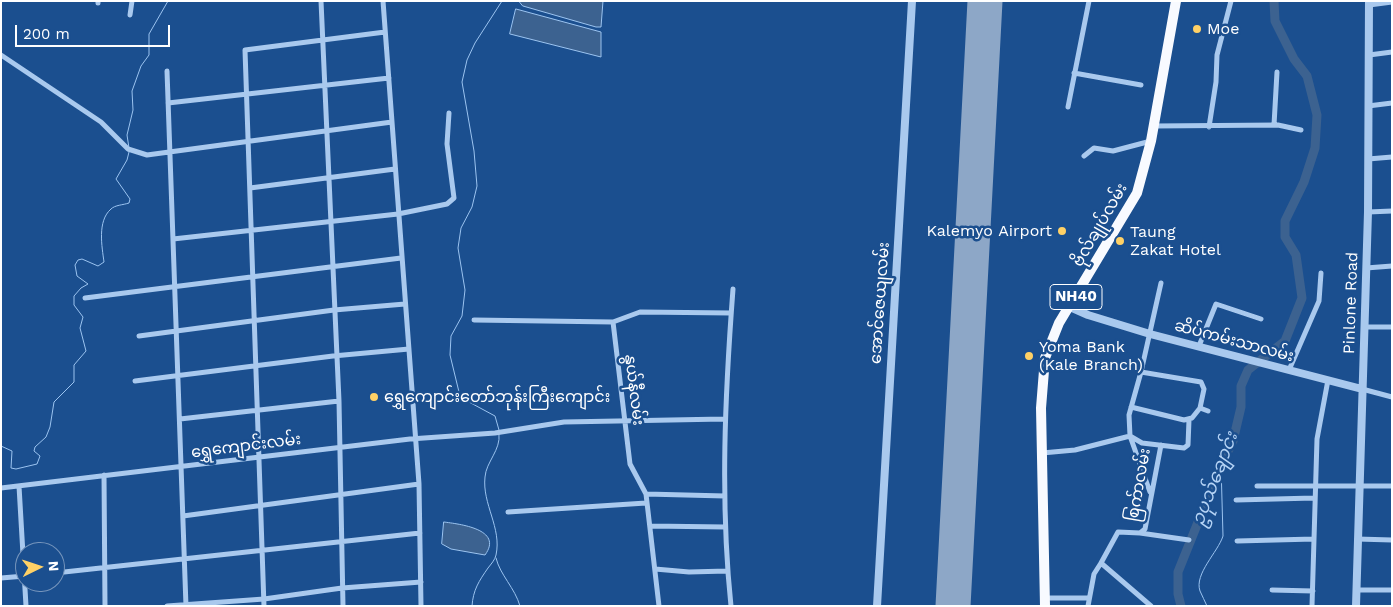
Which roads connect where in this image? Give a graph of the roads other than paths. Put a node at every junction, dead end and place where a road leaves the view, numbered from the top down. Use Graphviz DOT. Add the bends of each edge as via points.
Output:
graph roads {
  1 [pos="132,1"];
  2 [pos="321,1"];
  3 [pos="383,1"];
  4 [pos="912,1"];
  5 [pos="1089,1"];
  6 [pos="1176,1"];
  7 [pos="1231,1"];
  8 [pos="1392,2"];
  9 [pos="1369,3"];
  10 [pos="130,15"];
  11 [pos="385,32"];
  12 [pos="324,39"];
  13 [pos="1392,52"];
  14 [pos="1,55"];
  15 [pos="1369,55"];
  16 [pos="167,71"];
  17 [pos="1276,72"];
  18 [pos="1074,74"];
  19 [pos="389,78"];
  20 [pos="1141,85"];
  21 [pos="327,86"];
  22 [pos="246,94"];
  23 [pos="168,103"];
  24 [pos="1392,103"];
  25 [pos="1368,106"];
  26 [pos="1068,107"];
  27 [pos="450,113"];
  28 [pos="392,122"];
  29 [pos="1274,125"];
  30 [pos="1154,126"];
  31 [pos="1209,126"];
  32 [pos="328,130"];
  33 [pos="1301,130"];
  34 [pos="1152,140"];
  35 [pos="249,142"];
  36 [pos="170,154"];
  37 [pos="1084,156"];
  38 [pos="1392,157"];
  39 [pos="1368,159"];
  40 [pos="395,170"];
  41 [pos="329,177"];
  42 [pos="250,188"];
  43 [pos="1392,211"];
  44 [pos="1368,212"];
  45 [pos="398,214"];
  46 [pos="332,223"];
  47 [pos="252,230"];
  48 [pos="173,239"];
  49 [pos="401,258"];
  50 [pos="332,265"];
  51 [pos="1392,266"];
  52 [pos="1366,268"];
  53 [pos="1321,273"];
  54 [pos="253,277"];
  55 [pos="1161,283"];
  56 [pos="175,286"];
  57 [pos="733,289"];
  58 [pos="85,298"];
  59 [pos="405,304"];
  60 [pos="1070,307"];
  61 [pos="334,310"];
  62 [pos="731,313"];
  63 [pos="1261,319"];
  64 [pos="474,320"];
  65 [pos="254,322"];
  66 [pos="613,322"];
  67 [pos="1364,327"];
  68 [pos="1392,327"];
  69 [pos="177,331"];
  70 [pos="1150,334"];
  71 [pos="139,336"];
  72 [pos="1199,346"];
  73 [pos="409,350"];
  74 [pos="337,356"];
  75 [pos="257,365"];
  76 [pos="1289,370"];
  77 [pos="1141,372"];
  78 [pos="179,376"];
  79 [pos="1328,380"];
  80 [pos="135,381"];
  81 [pos="1362,389"];
  82 [pos="1392,397"];
  83 [pos="339,401"];
  84 [pos="1131,407"];
  85 [pos="1200,408"];
  86 [pos="259,411"];
  87 [pos="1208,411"];
  88 [pos="180,419"];
  89 [pos="626,419"];
  90 [pos="724,419"];
  91 [pos="1189,420"];
  92 [pos="1130,436"];
  93 [pos="416,438"];
  94 [pos="1161,445"];
  95 [pos="340,448"];
  96 [pos="1042,453"];
  97 [pos="260,458"];
  98 [pos="181,466"];
  99 [pos="104,475"];
  100 [pos="419,484"];
  101 [pos="1358,484"];
  102 [pos="19,486"];
  103 [pos="1257,486"];
  104 [pos="1315,486"];
  105 [pos="1392,486"];
  106 [pos="1,488"];
  107 [pos="341,494"];
  108 [pos="646,494"];
  109 [pos="1151,494"];
  110 [pos="725,496"];
  111 [pos="1314,498"];
  112 [pos="1236,500"];
  113 [pos="646,503"];
  114 [pos="261,504"];
  115 [pos="508,512"];
  116 [pos="183,516"];
  117 [pos="650,526"];
  118 [pos="725,527"];
  119 [pos="420,533"];
  120 [pos="1140,533"];
  121 [pos="1314,539"];
  122 [pos="1357,539"];
  123 [pos="1188,540"];
  124 [pos="1237,540"];
  125 [pos="1392,540"];
  126 [pos="341,541"];
  127 [pos="23,542"];
  128 [pos="262,552"];
  129 [pos="184,560"];
  130 [pos="1101,563"];
  131 [pos="105,568"];
  132 [pos="655,569"];
  133 [pos="727,571"];
  134 [pos="65,572"];
  135 [pos="15,577"];
  136 [pos="1,578"];
  137 [pos="421,582"];
  138 [pos="342,588"];
  139 [pos="1272,590"];
  140 [pos="1356,590"];
  141 [pos="1392,590"];
  142 [pos="1313,591"];
  143 [pos="26,592"];
  144 [pos="1087,598"];
  145 [pos="264,599"];
  146 [pos="1045,602"];
  147 [pos="186,605"];
  148 [pos="26,606"];
  149 [pos="105,606"];
  150 [pos="167,606"];
  151 [pos="264,606"];
  152 [pos="343,606"];
  153 [pos="421,606"];
  154 [pos="659,606"];
  155 [pos="731,606"];
  156 [pos="877,606"];
  157 [pos="1088,606"];
  158 [pos="1151,606"];
  159 [pos="1312,606"];
  160 [pos="1356,606"];
  1 -- 10 [label="street"];
  2 -- 12 [label="street"];
  3 -- 11 [label="street"];
  4 -- 156 [label="street, အောင်ဇေယျလမ်း"];
  5 -- 18 [label="street"];
  6 -- 30 [label="highway, ဗိုလ်ချုပ်လမ်း / NH40"];
  7 -- 31 [label="street" via="1217,55"];
  8 -- 9 [label="street"];
  9 -- 15 [label="street, Pinlone Road"];
  11 -- 12 [label="street"];
  11 -- 19 [label="street"];
  12 -- 21 [label="street"];
  12 -- 22 [label="street" via="245,50"];
  13 -- 15 [label="street"];
  14 -- 36 [label="street" via="101,122 128,149 155,156"];
  15 -- 25 [label="street, Pinlone Road"];
  16 -- 23 [label="street"];
  17 -- 29 [label="street"];
  18 -- 20 [label="street"];
  18 -- 26 [label="street"];
  19 -- 21 [label="street"];
  19 -- 28 [label="street"];
  21 -- 22 [label="street"];
  21 -- 32 [label="street"];
  22 -- 23 [label="street"];
  22 -- 35 [label="street"];
  23 -- 36 [label="street"];
  24 -- 25 [label="street"];
  25 -- 39 [label="street, Pinlone Road"];
  27 -- 45 [label="street" via="447,144 454,198 447,204"];
  28 -- 32 [label="street"];
  28 -- 40 [label="street"];
  29 -- 31 [label="street"];
  29 -- 33 [label="street"];
  30 -- 31 [label="street"];
  30 -- 34 [label="highway, ဗိုလ်ချုပ်လမ်း / NH40"];
  32 -- 35 [label="street"];
  32 -- 41 [label="street"];
  34 -- 37 [label="street" via="1113,151 1094,148"];
  34 -- 60 [label="highway, ဗိုလ်ချုပ်လမ်း / NH40" via="1133,204"];
  35 -- 36 [label="street"];
  35 -- 42 [label="street"];
  36 -- 48 [label="street"];
  38 -- 39 [label="street"];
  39 -- 44 [label="street, Pinlone Road"];
  40 -- 41 [label="street"];
  40 -- 45 [label="street"];
  41 -- 42 [label="street"];
  41 -- 46 [label="street"];
  42 -- 47 [label="street"];
  43 -- 44 [label="street"];
  44 -- 52 [label="street, Pinlone Road"];
  45 -- 46 [label="street"];
  45 -- 49 [label="street"];
  46 -- 47 [label="street"];
  46 -- 50 [label="street"];
  47 -- 48 [label="street"];
  47 -- 54 [label="street"];
  48 -- 56 [label="street"];
  49 -- 50 [label="street"];
  49 -- 59 [label="street"];
  50 -- 54 [label="street"];
  50 -- 61 [label="street"];
  51 -- 52 [label="street"];
  52 -- 67 [label="street, Pinlone Road"];
  53 -- 76 [label="street" via="1320,301"];
  54 -- 56 [label="street"];
  54 -- 65 [label="street"];
  55 -- 70 [label="street, စြက်ာလမ်း"];
  56 -- 58 [label="street"];
  56 -- 69 [label="street"];
  57 -- 62 [label="street"];
  59 -- 61 [label="street"];
  59 -- 73 [label="street"];
  60 -- 70 [label="street, ဆိပ်ကမ်းသာလမ်း"];
  60 -- 96 [label="highway, ဗိုလ်ချုပ်လမ်း / NH40" via="1059,323 1045,358"];
  61 -- 65 [label="street"];
  61 -- 74 [label="street"];
  62 -- 66 [label="street" via="640,312"];
  62 -- 90 [label="street"];
  63 -- 72 [label="street" via="1216,304"];
  64 -- 66 [label="street"];
  65 -- 69 [label="street"];
  65 -- 75 [label="street"];
  66 -- 89 [label="street, နွယ်နီလမ်း"];
  67 -- 68 [label="street"];
  67 -- 81 [label="street, Pinlone Road"];
  69 -- 71 [label="street"];
  69 -- 78 [label="street"];
  70 -- 72 [label="street, ဆိပ်ကမ်းသာလမ်း"];
  70 -- 77 [label="street, စြက်ာလမ်း"];
  72 -- 76 [label="street, ဆိပ်ကမ်းသာလမ်း"];
  73 -- 74 [label="street"];
  73 -- 93 [label="street"];
  74 -- 75 [label="street"];
  74 -- 83 [label="street"];
  75 -- 78 [label="street"];
  75 -- 86 [label="street"];
  76 -- 79 [label="street, ဆိပ်ကမ်းသာလမ်း"];
  77 -- 84 [label="street, စြက်ာလမ်း"];
  77 -- 85 [label="street" via="1201,382 1204,389"];
  78 -- 80 [label="street"];
  78 -- 88 [label="street"];
  79 -- 81 [label="street, ဆိပ်ကမ်းသာလမ်း"];
  79 -- 104 [label="street" via="1317,439"];
  81 -- 82 [label="street, ဆိပ်ကမ်းသာလမ်း"];
  81 -- 101 [label="street, Pinlone Road"];
  83 -- 86 [label="street"];
  83 -- 95 [label="street"];
  84 -- 91 [label="street"];
  84 -- 92 [label="street, စြက်ာလမ်း"];
  85 -- 87 [label="street"];
  85 -- 91 [label="street"];
  86 -- 88 [label="street"];
  86 -- 97 [label="street"];
  88 -- 98 [label="street"];
  89 -- 90 [label="street, ရွှေကျောင်းလမ်း"];
  89 -- 93 [label="street, ရွှေကျောင်းလမ်း" via="564,422 495,433"];
  89 -- 108 [label="street, နွယ်နီလမ်း" via="630,464"];
  90 -- 110 [label="street"];
  91 -- 94 [label="street" via="1186,447"];
  92 -- 94 [label="street, စြက်ာလမ်း" via="1142,443"];
  92 -- 96 [label="street" via="1075,450"];
  92 -- 109 [label="street"];
  93 -- 95 [label="street, ရွှေကျောင်းလမ်း"];
  93 -- 100 [label="street"];
  94 -- 109 [label="street, စြက်ာလမ်း"];
  95 -- 97 [label="street, ရွှေကျောင်းလမ်း"];
  95 -- 107 [label="street"];
  96 -- 146 [label="highway, ဗိုလ်ချုပ်လမ်း / NH40"];
  97 -- 98 [label="street, ရွှေကျောင်းလမ်း"];
  97 -- 114 [label="street"];
  98 -- 99 [label="street, ရွှေကျောင်းလမ်း"];
  98 -- 116 [label="street"];
  99 -- 102 [label="street, ရွှေကျောင်းလမ်း"];
  99 -- 131 [label="street"];
  100 -- 107 [label="street"];
  100 -- 119 [label="street"];
  101 -- 104 [label="street"];
  101 -- 105 [label="street"];
  101 -- 122 [label="street, Pinlone Road"];
  102 -- 106 [label="street, ရွှေကျောင်းလမ်း"];
  102 -- 127 [label="street"];
  103 -- 104 [label="street"];
  104 -- 111 [label="street"];
  107 -- 114 [label="street"];
  107 -- 126 [label="street"];
  108 -- 110 [label="street"];
  108 -- 113 [label="street, နွယ်နီလမ်း"];
  109 -- 120 [label="street, စြက်ာလမ်း" via="1145,529"];
  110 -- 118 [label="street"];
  111 -- 112 [label="street"];
  111 -- 121 [label="street"];
  113 -- 115 [label="street"];
  113 -- 117 [label="street, နွယ်နီလမ်း"];
  114 -- 116 [label="street"];
  114 -- 128 [label="street"];
  116 -- 129 [label="street"];
  117 -- 118 [label="street"];
  117 -- 132 [label="street, နွယ်နီလမ်း"];
  118 -- 133 [label="street"];
  119 -- 126 [label="street"];
  119 -- 137 [label="street"];
  120 -- 123 [label="street"];
  120 -- 130 [label="street, စြက်ာလမ်း" via="1117,533"];
  121 -- 124 [label="street"];
  121 -- 142 [label="street"];
  122 -- 125 [label="street"];
  122 -- 140 [label="street, Pinlone Road"];
  126 -- 128 [label="street"];
  126 -- 138 [label="street"];
  128 -- 129 [label="street"];
  128 -- 145 [label="street"];
  129 -- 131 [label="street"];
  129 -- 147 [label="street"];
  130 -- 144 [label="street"];
  130 -- 158 [label="street"];
  131 -- 134 [label="street"];
  131 -- 149 [label="street"];
  132 -- 133 [label="street"];
  132 -- 154 [label="street, နွယ်နီလမ်း"];
  133 -- 155 [label="street"];
  135 -- 136 [label="street"];
  137 -- 138 [label="street"];
  137 -- 153 [label="street"];
  138 -- 145 [label="street"];
  138 -- 152 [label="street"];
  139 -- 142 [label="street"];
  140 -- 141 [label="street"];
  140 -- 160 [label="street, Pinlone Road"];
  142 -- 159 [label="street"];
  143 -- 148 [label="street"];
  144 -- 146 [label="street"];
  144 -- 157 [label="street"];
  145 -- 147 [label="street"];
  145 -- 151 [label="street"];
  147 -- 150 [label="street"];
}
